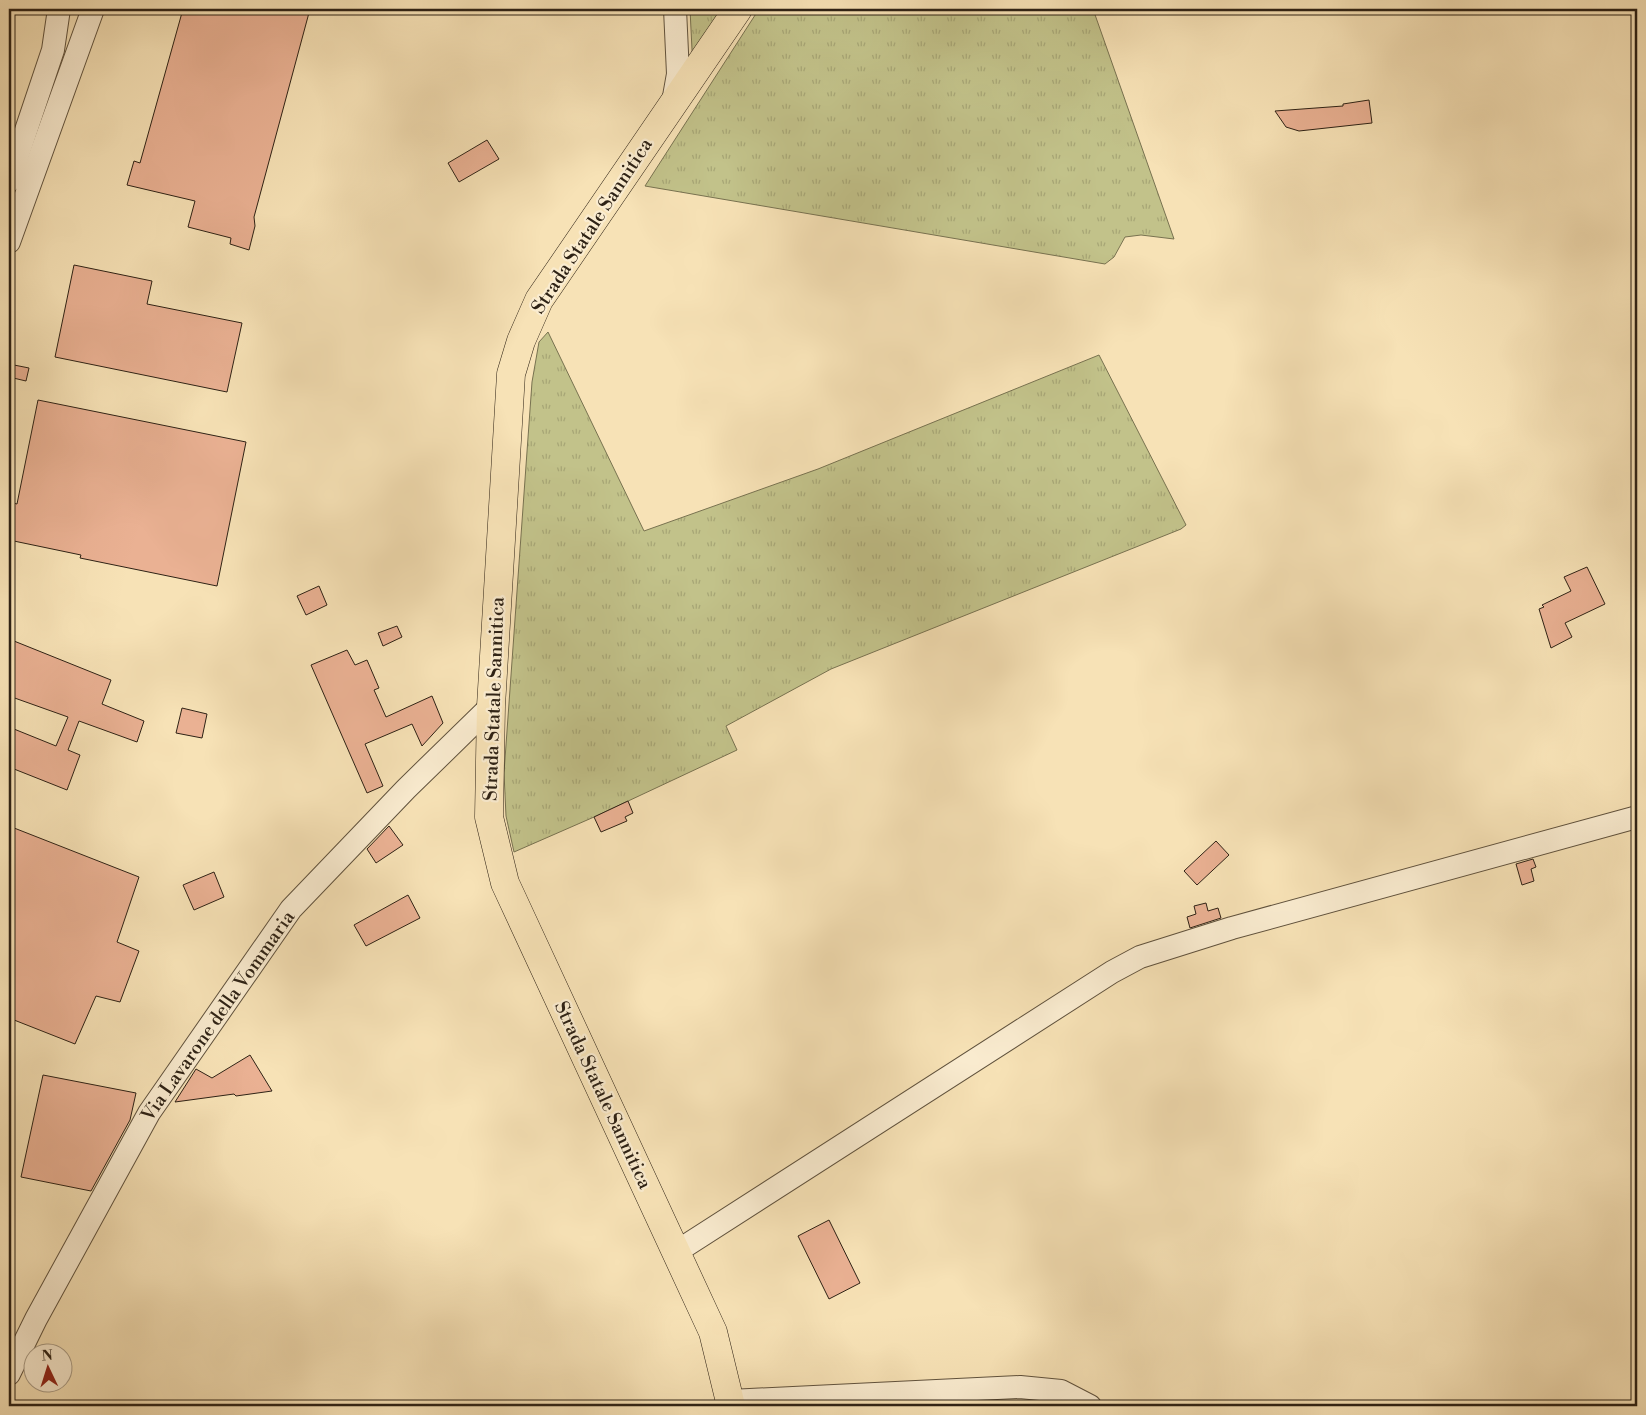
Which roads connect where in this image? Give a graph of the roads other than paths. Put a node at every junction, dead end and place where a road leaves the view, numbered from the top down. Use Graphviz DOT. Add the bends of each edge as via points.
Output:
graph roads {
  1 [pos="60,9"];
  2 [pos="93,9"];
  3 [pos="675,9"];
  4 [pos="738,9"];
  5 [pos="672,105"];
  6 [pos="9,181"];
  7 [pos="9,242"];
  8 [pos="491,706"];
  9 [pos="1637,817"];
  10 [pos="676,1252"];
  11 [pos="9,1374"];
  12 [pos="731,1404"];
  13 [pos="1090,1406"];
  1 -- 6 [label="street" via="53,50"];
  2 -- 7 [label="street"];
  3 -- 5 [label="street" via="678,74"];
  4 -- 5 [label="main road, Strada Statale Sannitica"];
  5 -- 8 [label="main road, Strada Statale Sannitica" via="539,300 521,340 511,374"];
  8 -- 10 [label="main road, Strada Statale Sannitica" via="489,817 505,884"];
  8 -- 11 [label="street, Via Lavarone della Vommaria" via="291,909 149,1113"];
  9 -- 10 [label="street" via="1232,928 1140,957"];
  10 -- 12 [label="main road, Strada Statale Sannitica" via="713,1332"];
  12 -- 13 [label="street" via="1020,1387 1061,1391"];
}
